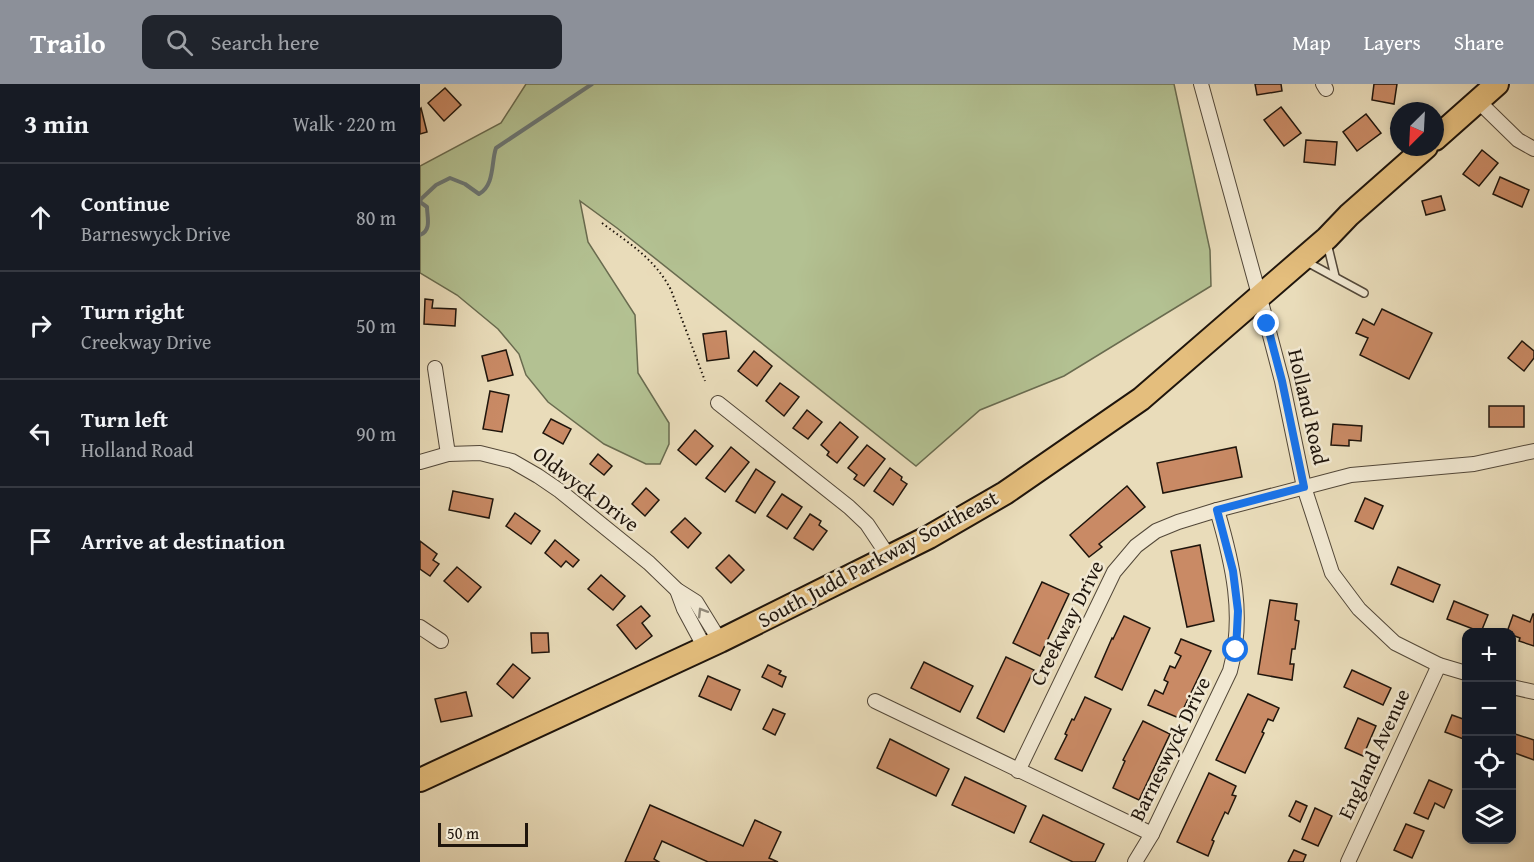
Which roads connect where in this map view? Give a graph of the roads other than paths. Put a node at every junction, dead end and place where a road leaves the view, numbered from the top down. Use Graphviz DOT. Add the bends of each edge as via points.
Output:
graph roads {
  1 [pos="1201,84"];
  2 [pos="1497,84"];
  3 [pos="1478,101"];
  4 [pos="1444,131"];
  5 [pos="1534,149"];
  6 [pos="1416,156"];
  7 [pos="1327,238"];
  8 [pos="1303,259"];
  9 [pos="1335,276"];
  10 [pos="1364,293"];
  11 [pos="1260,297"];
  12 [pos="435,368"];
  13 [pos="718,403"];
  14 [pos="1534,451"];
  15 [pos="448,454"];
  16 [pos="420,462"];
  17 [pos="1304,487"];
  18 [pos="1217,510"];
  19 [pos="889,557"];
  20 [pos="420,627"];
  21 [pos="441,641"];
  22 [pos="713,644"];
  23 [pos="1439,665"];
  24 [pos="1462,672"];
  25 [pos="1516,688"];
  26 [pos="1534,693"];
  27 [pos="875,701"];
  28 [pos="1018,771"];
  29 [pos="420,780"];
  30 [pos="1152,834"];
  31 [pos="1135,862"];
  32 [pos="1347,862"];
  1 -- 11 [label="street, Holland Road"];
  2 -- 3 [label="highway"];
  3 -- 4 [label="highway"];
  3 -- 5 [label="street" via="1518,140"];
  6 -- 7 [label="highway, South Judd Parkway Southeast"];
  7 -- 8 [label="highway, South Judd Parkway Southeast"];
  7 -- 9 [label="lane"];
  8 -- 9 [label="lane"];
  8 -- 11 [label="highway, South Judd Parkway Southeast"];
  9 -- 10 [label="lane"];
  11 -- 17 [label="street, Holland Road"];
  11 -- 19 [label="highway, South Judd Parkway Southeast" via="1131,405 1005,493"];
  12 -- 15 [label="street"];
  13 -- 19 [label="street" via="849,507 867,524"];
  14 -- 17 [label="street, Creekway Drive" via="1474,464 1351,475"];
  15 -- 16 [label="street, Oldwyck Drive"];
  15 -- 22 [label="street, Oldwyck Drive" via="480,453 512,461 560,491 696,602"];
  17 -- 18 [label="street, Creekway Drive"];
  17 -- 23 [label="street, Holland Road" via="1332,573 1345,591 1395,643"];
  18 -- 28 [label="street, Creekway Drive" via="1156,531 1136,546 1114,572"];
  18 -- 30 [label="street, Barneswyck Drive" via="1233,571 1238,611 1236,650 1230,671"];
  19 -- 22 [label="highway, South Judd Parkway Southeast"];
  20 -- 21 [label="street"];
  22 -- 29 [label="highway, South Judd Parkway Southeast"];
  23 -- 24 [label="street, Holland Road"];
  23 -- 32 [label="street, England Avenue"];
  25 -- 26 [label="street"];
  27 -- 28 [label="street"];
  28 -- 30 [label="street"];
  30 -- 31 [label="street, Barneswyck Drive"];
}
